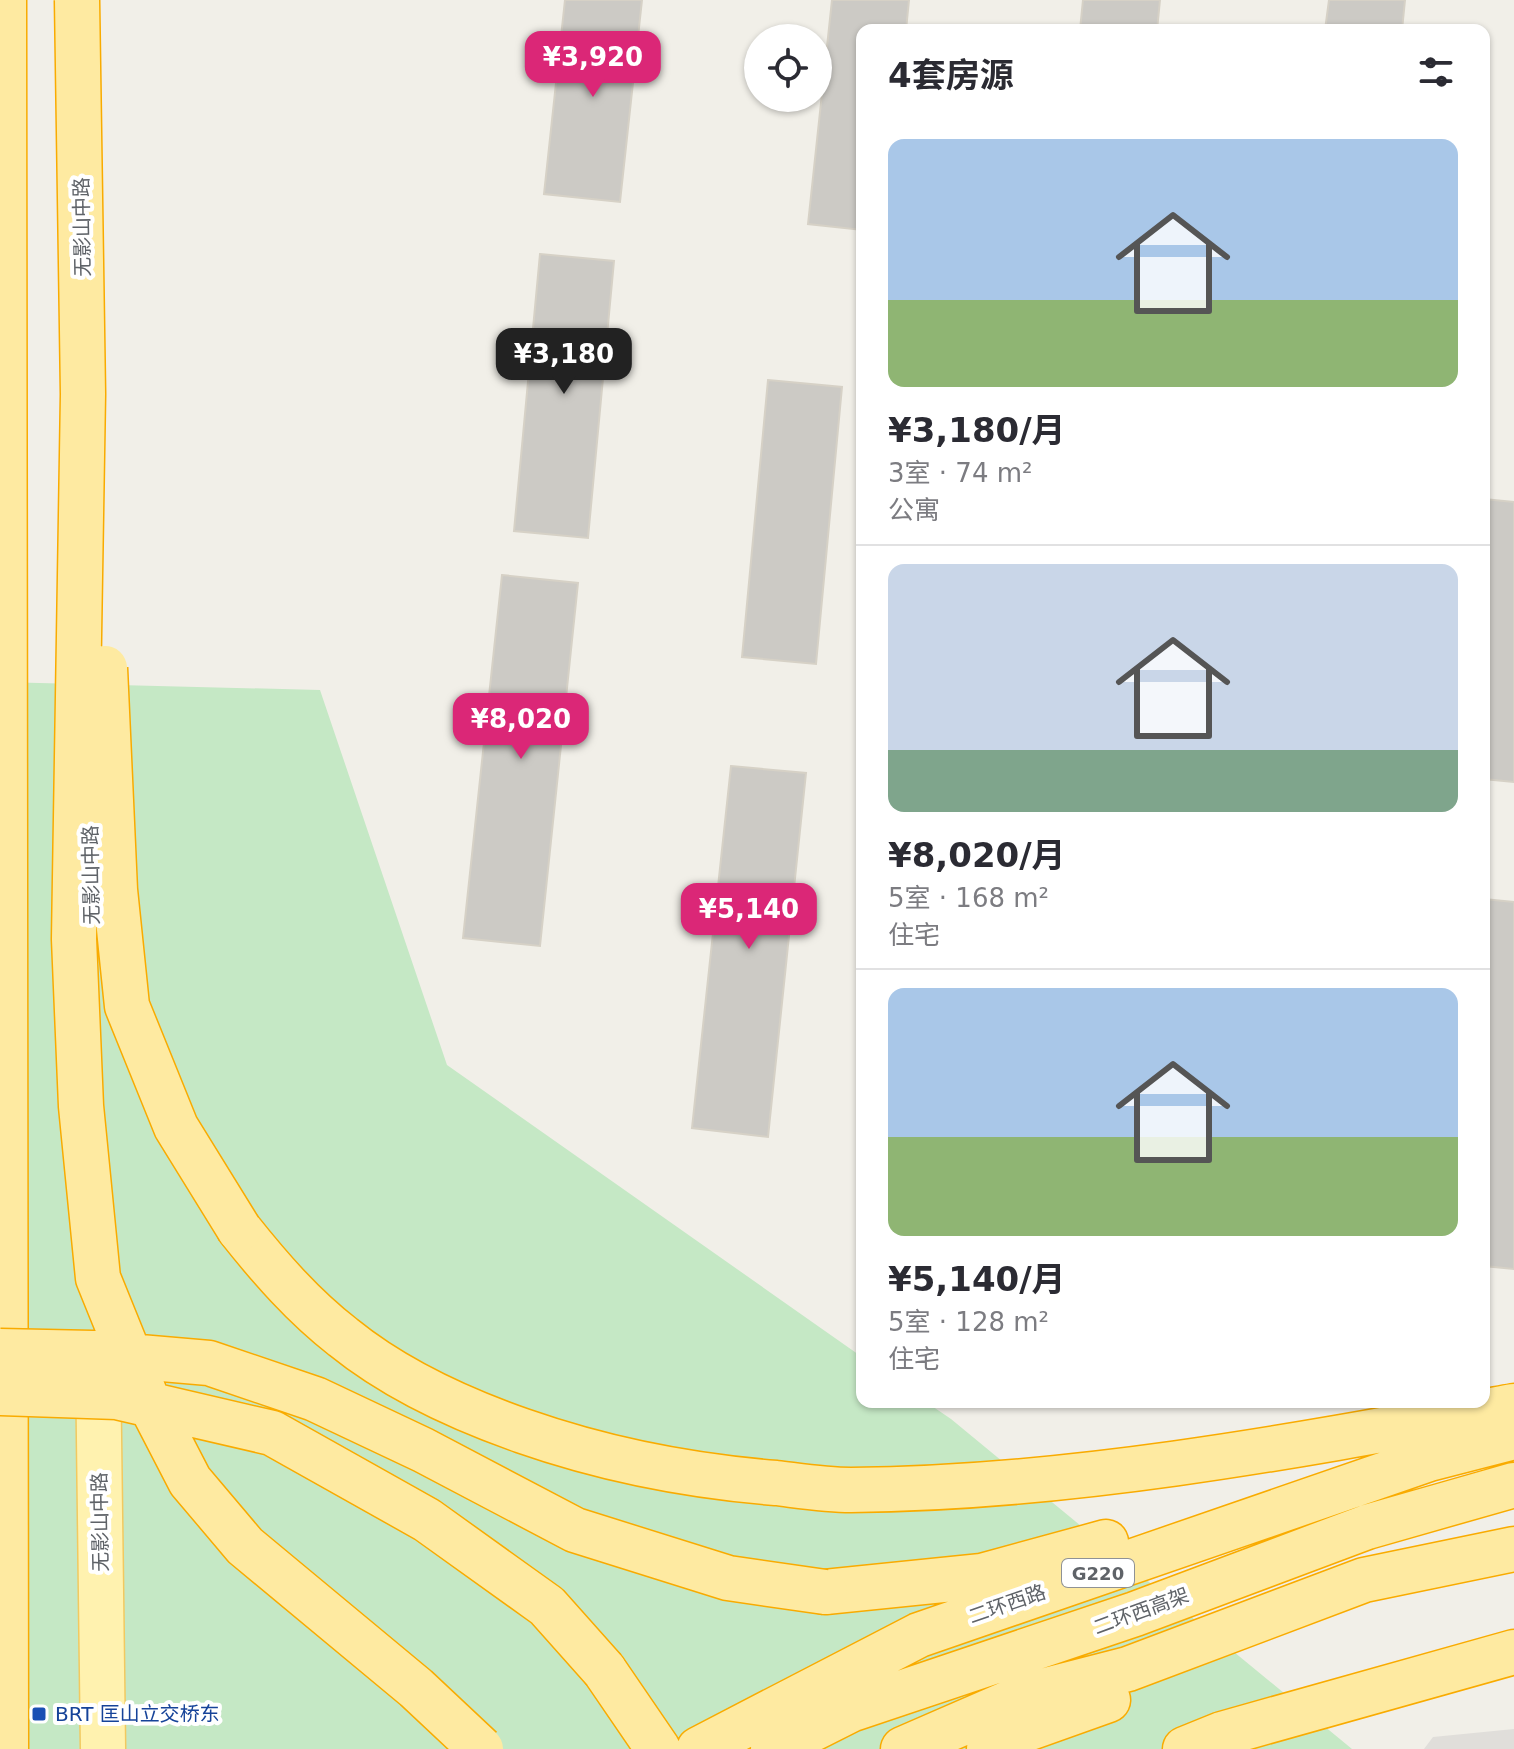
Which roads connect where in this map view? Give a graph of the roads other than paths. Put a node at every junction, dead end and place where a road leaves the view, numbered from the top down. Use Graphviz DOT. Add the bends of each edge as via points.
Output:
graph roads {
  1 [pos="78,0"];
  2 [pos="5,3"];
  3 [pos="83,394"];
  4 [pos="0,1351"];
  5 [pos="0,1393"];
  6 [pos="1514,1406"];
  7 [pos="1514,1418"];
  8 [pos="1514,1437"];
  9 [pos="1514,1485"];
  10 [pos="1514,1549"];
  11 [pos="1514,1580"];
  12 [pos="1514,1652"];
  13 [pos="1353,1699"];
  14 [pos="6,1749"];
  15 [pos="103,1749"];
  16 [pos="481,1749"];
  17 [pos="658,1749"];
  18 [pos="699,1749"];
  19 [pos="773,1749"];
  20 [pos="903,1749"];
  21 [pos="989,1749"];
  22 [pos="1185,1749"];
  23 [pos="1256,1749"];
  1 -- 3 [label="highway, bridge"];
  1 -- 15 [label="main road, 无影山中路"];
  2 -- 14 [label="highway, bridge"];
  3 -- 6 [label="highway, bridge" via="127,1006 176,1127 239,1229 278,1277 343,1337 401,1377 478,1415 579,1450 697,1476 849,1490 1023,1481"];
  3 -- 16 [label="highway, bridge" via="74,939 81,1106 98,1278 145,1394 190,1481 245,1546"];
  4 -- 7 [label="highway, bridge" via="209,1363 315,1399 575,1530 728,1578 825,1592 982,1576 1416,1453"];
  5 -- 17 [label="highway, bridge" via="117,1397 272,1433 427,1520 547,1606 604,1670"];
  8 -- 18 [label="highway, 二环西路 / G220" via="1429,1459 919,1635"];
  9 -- 19 [label="highway, 二环西高架" via="1367,1527 1135,1614 850,1710"];
  10 -- 20 [label="highway" via="1364,1580 1128,1669 1027,1695"];
  11 -- 21 [label="highway" via="1391,1598 1024,1730"];
  12 -- 13 [label="highway"];
  13 -- 22 [label="highway"];
  13 -- 23 [label="highway"];
}
